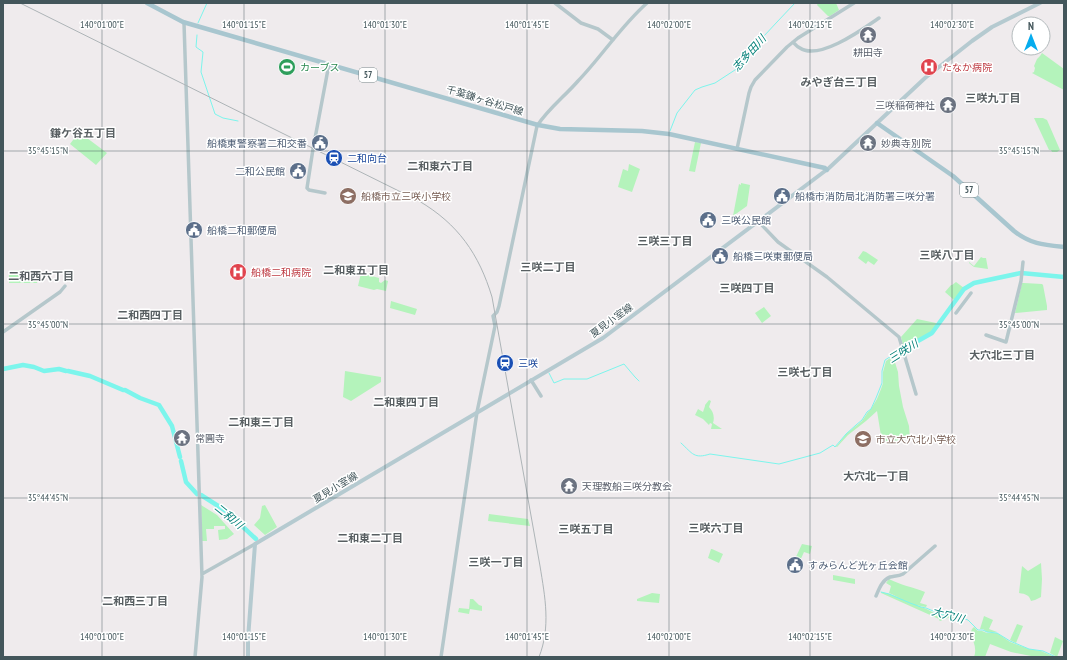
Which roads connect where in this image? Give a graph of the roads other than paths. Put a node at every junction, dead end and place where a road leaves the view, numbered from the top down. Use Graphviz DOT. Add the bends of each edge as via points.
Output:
graph roads {
  1 [pos="147,3"];
  2 [pos="555,3"];
  3 [pos="647,3"];
  4 [pos="854,3"];
  5 [pos="1040,3"];
  6 [pos="879,18"];
  7 [pos="184,23"];
  8 [pos="613,40"];
  9 [pos="793,42"];
  10 [pos="329,64"];
  11 [pos="877,123"];
  12 [pos="538,125"];
  13 [pos="737,149"];
  14 [pos="827,170"];
  15 [pos="325,193"];
  16 [pos="758,221"];
  17 [pos="1064,247"];
  18 [pos="1023,262"];
  19 [pos="65,286"];
  20 [pos="971,293"];
  21 [pos="956,313"];
  22 [pos="3,332"];
  23 [pos="986,335"];
  24 [pos="531,380"];
  25 [pos="916,394"];
  26 [pos="541,396"];
  27 [pos="477,412"];
  28 [pos="255,544"];
  29 [pos="935,546"];
  30 [pos="202,574"];
  31 [pos="876,596"];
  32 [pos="195,657"];
  33 [pos="248,657"];
  34 [pos="441,657"];
  1 -- 10 [label="main road, 千葉鎌ヶ谷松戸線 / 57" via="179,20"];
  2 -- 8 [label="street" via="581,23 598,29"];
  3 -- 8 [label="street"];
  4 -- 9 [label="street"];
  5 -- 11 [label="main road, 夏見小室線" via="992,27 972,41 925,78"];
  6 -- 9 [label="street" via="856,34 821,50 802,49"];
  7 -- 30 [label="street"];
  8 -- 12 [label="street" via="578,81 550,108"];
  9 -- 13 [label="street" via="753,83"];
  10 -- 12 [label="main road, 千葉鎌ヶ谷松戸線 / 57"];
  10 -- 15 [label="street" via="307,188"];
  11 -- 14 [label="main road, 夏見小室線"];
  11 -- 17 [label="main road, 57" via="954,176 1023,238 1036,244"];
  12 -- 13 [label="main road, 千葉鎌ヶ谷松戸線 / 57" via="560,129 650,132"];
  12 -- 27 [label="street" via="499,306 493,316 495,326"];
  13 -- 14 [label="main road, 千葉鎌ヶ谷松戸線 / 57"];
  14 -- 16 [label="main road, 夏見小室線"];
  16 -- 24 [label="main road, 夏見小室線" via="603,338"];
  16 -- 25 [label="street" via="778,242 827,276 899,338"];
  18 -- 23 [label="street" via="1022,281 1006,342"];
  19 -- 22 [label="street"];
  20 -- 21 [label="street"];
  24 -- 26 [label="street"];
  24 -- 27 [label="main road, 夏見小室線"];
  27 -- 28 [label="main road, 夏見小室線"];
  27 -- 34 [label="street"];
  28 -- 30 [label="street"];
  28 -- 33 [label="main road"];
  29 -- 31 [label="street" via="903,574 884,581"];
  30 -- 32 [label="street"];
}
